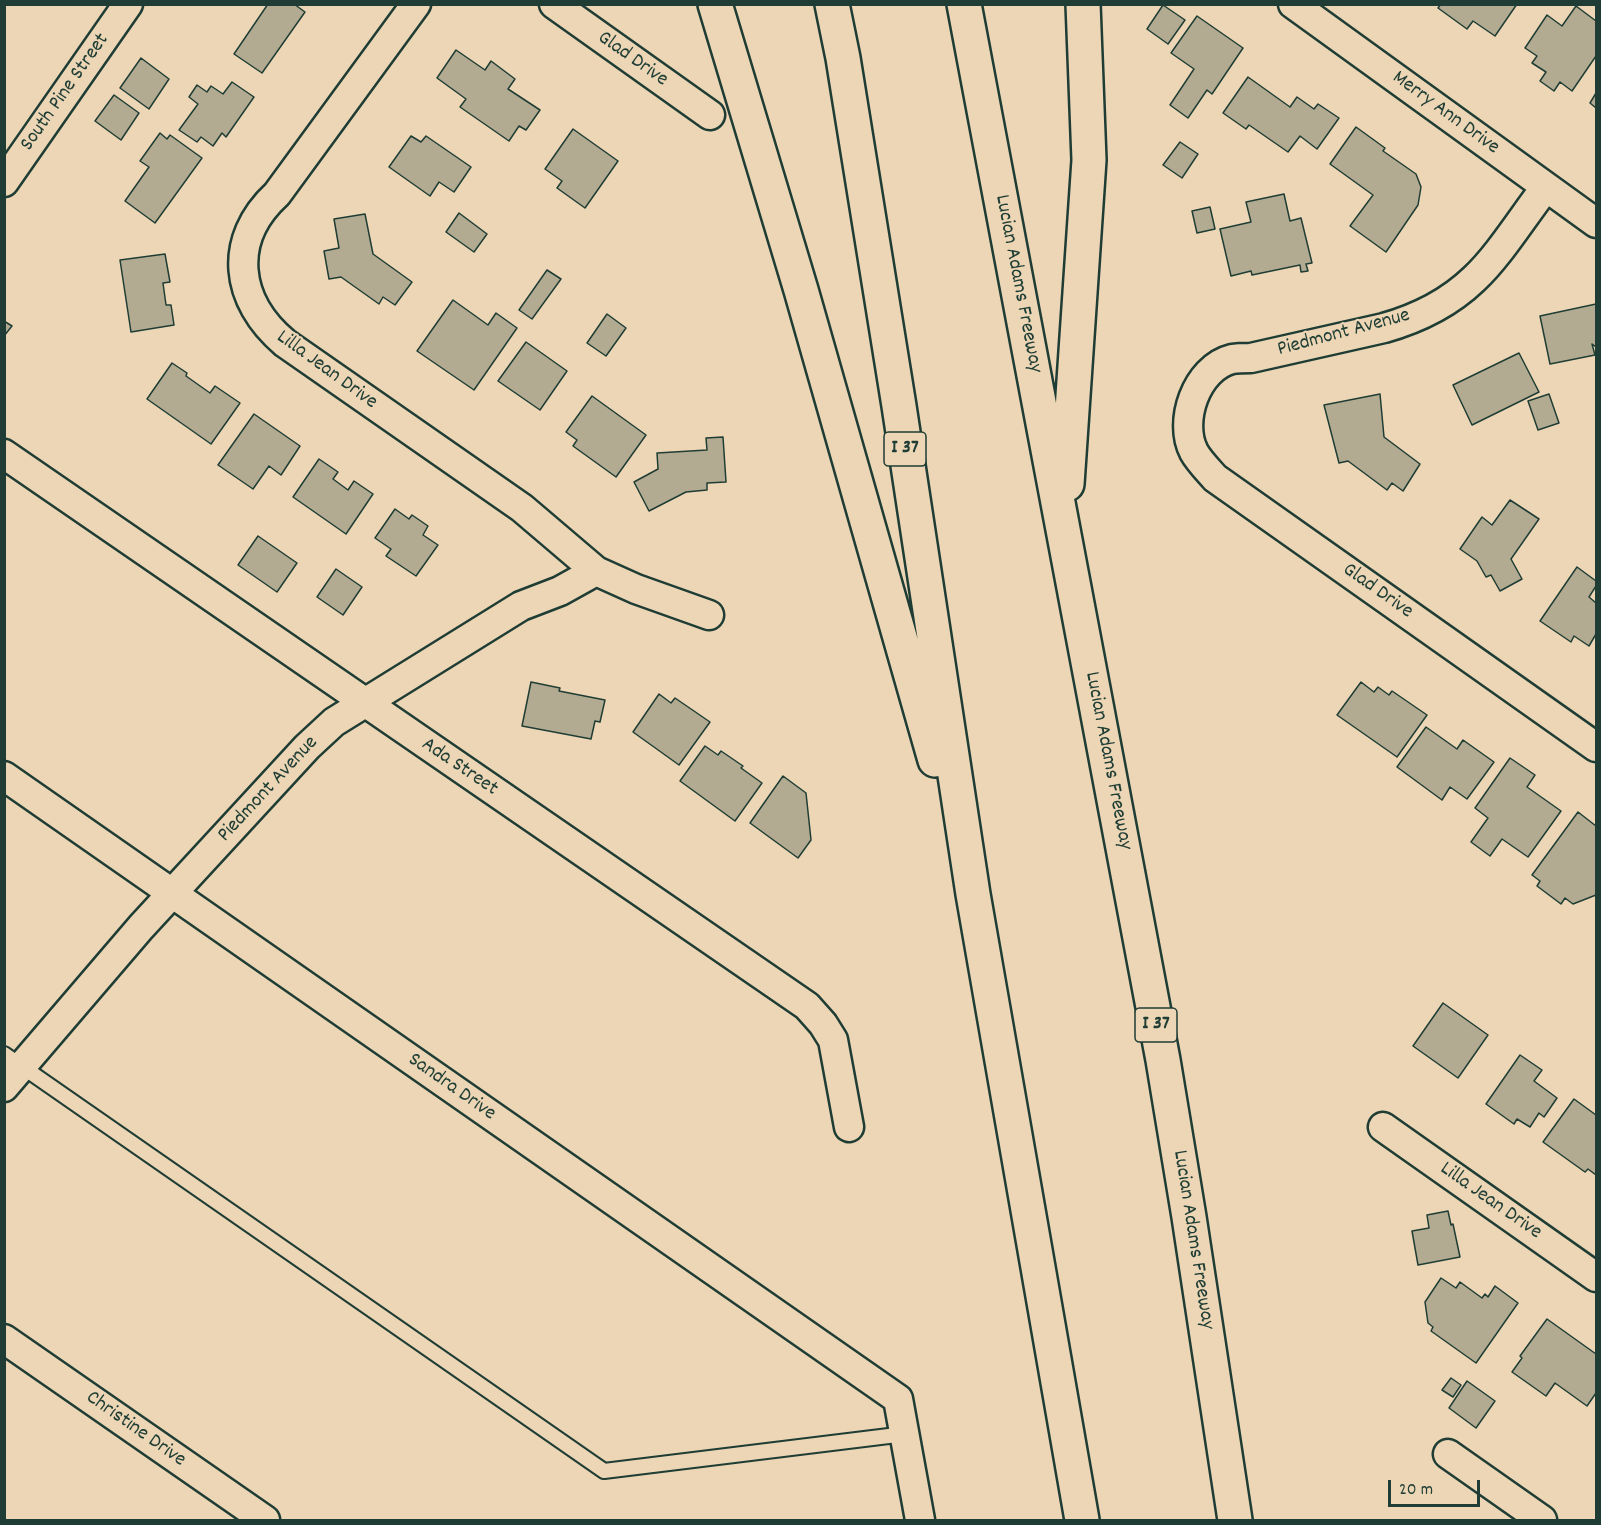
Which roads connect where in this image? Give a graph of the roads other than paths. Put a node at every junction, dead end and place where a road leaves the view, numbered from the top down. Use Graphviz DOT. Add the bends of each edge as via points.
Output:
graph roads {
  1 [pos="128,4"];
  2 [pos="416,4"];
  3 [pos="554,4"];
  4 [pos="715,4"];
  5 [pos="832,4"];
  6 [pos="964,4"];
  7 [pos="1083,4"];
  8 [pos="1293,4"];
  9 [pos="710,115"];
  10 [pos="4,182"];
  11 [pos="1546,187"];
  12 [pos="1596,223"];
  13 [pos="1189,415"];
  14 [pos="4,454"];
  15 [pos="1064,531"];
  16 [pos="596,571"];
  17 [pos="709,615"];
  18 [pos="364,703"];
  19 [pos="1596,747"];
  20 [pos="4,776"];
  21 [pos="172,894"];
  22 [pos="973,894"];
  23 [pos="10,1069"];
  24 [pos="849,1127"];
  25 [pos="1383,1127"];
  26 [pos="1596,1277"];
  27 [pos="4,1339"];
  28 [pos="905,1434"];
  29 [pos="1448,1454"];
  30 [pos="265,1521"];
  31 [pos="920,1521"];
  32 [pos="1082,1521"];
  33 [pos="1235,1521"];
  34 [pos="1542,1521"];
  1 -- 10 [label="street, South Pine Street"];
  2 -- 16 [label="street, Lilla Jean Drive" via="253,223 246,241 243,269 249,297 257,314 285,343 522,508"];
  3 -- 9 [label="street, Glad Drive"];
  4 -- 22 [label="highway" via="798,279"];
  5 -- 22 [label="highway, I 37" via="899,406"];
  6 -- 15 [label="highway, Lucian Adams Freeway / I 37"];
  7 -- 15 [label="highway" via="1089,160"];
  8 -- 11 [label="street, Merry Ann Drive"];
  11 -- 12 [label="street, Merry Ann Drive"];
  11 -- 13 [label="street, Piedmont Avenue" via="1486,266 1439,305 1384,328 1231,359 1207,375 1197,389"];
  13 -- 19 [label="street, Glad Drive" via="1188,436 1194,453 1215,478"];
  14 -- 18 [label="street, Ada Street"];
  15 -- 33 [label="highway, Lucian Adams Freeway / I 37" via="1165,1071"];
  16 -- 17 [label="street, Lilla Jean Drive"];
  16 -- 18 [label="street, Piedmont Avenue" via="521,606"];
  18 -- 21 [label="street, Piedmont Avenue" via="334,722 307,747"];
  18 -- 24 [label="street, Ada Street" via="807,1006 833,1040"];
  20 -- 21 [label="street, Sandra Drive"];
  21 -- 23 [label="street, Piedmont Avenue"];
  21 -- 28 [label="street, Sandra Drive" via="898,1399"];
  22 -- 32 [label="highway, I 37"];
  23 -- 28 [label="lane" via="604,1471"];
  25 -- 26 [label="street, Lilla Jean Drive"];
  27 -- 30 [label="street, Christine Drive"];
  28 -- 31 [label="street"];
  29 -- 34 [label="street"];
}
